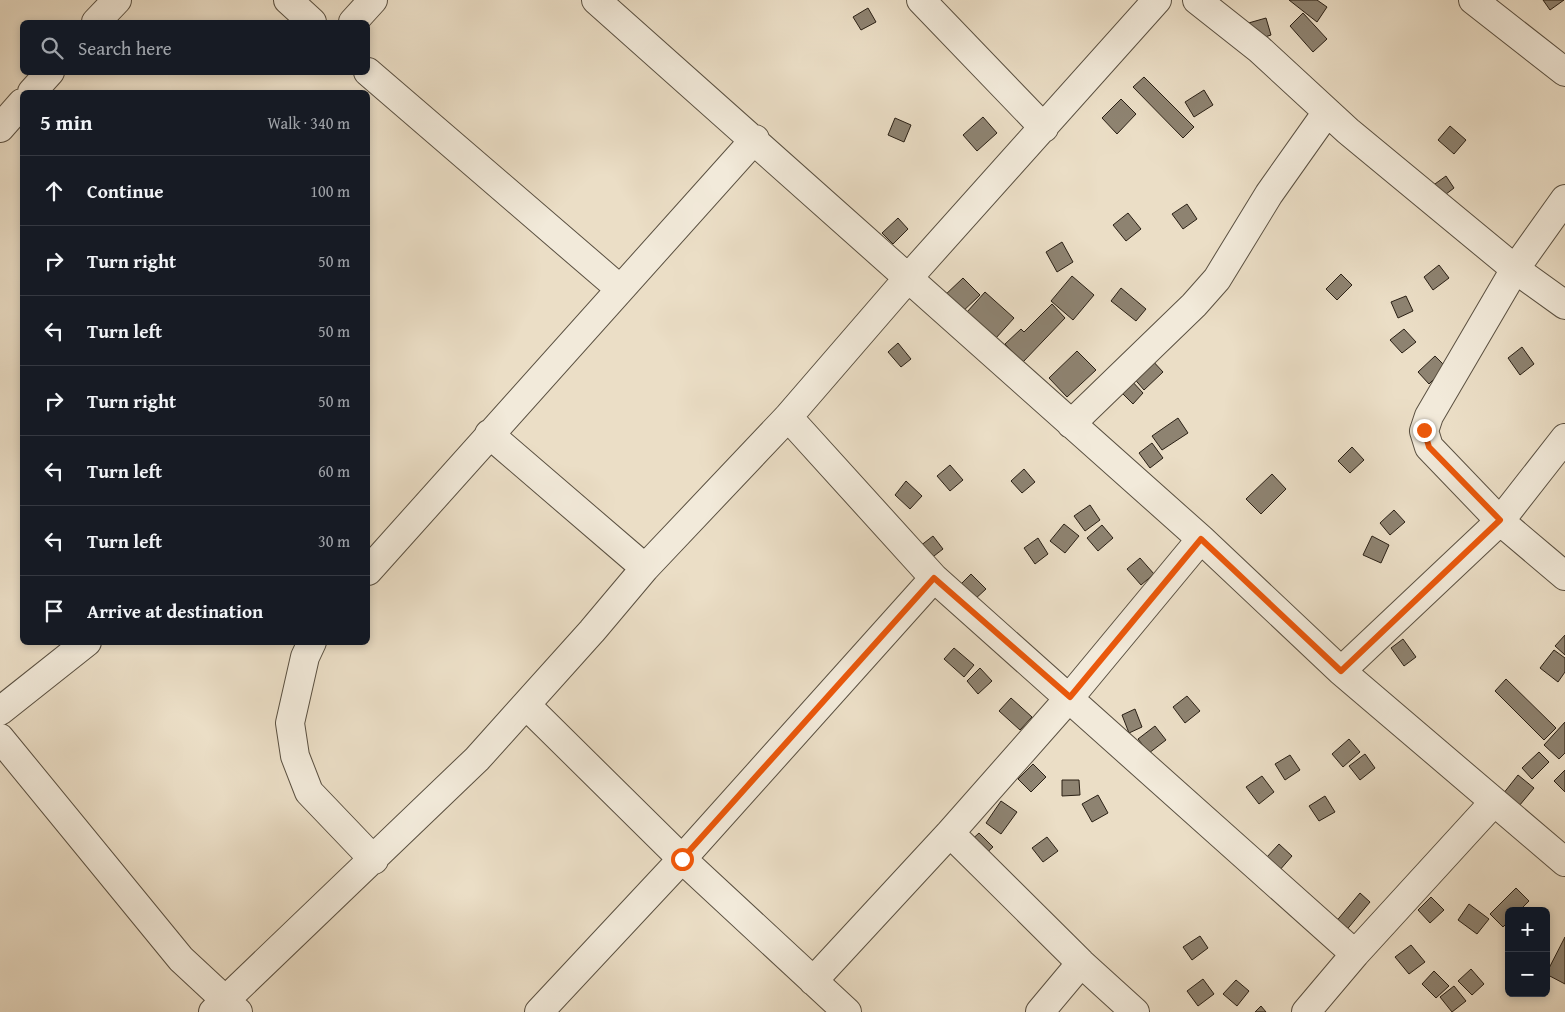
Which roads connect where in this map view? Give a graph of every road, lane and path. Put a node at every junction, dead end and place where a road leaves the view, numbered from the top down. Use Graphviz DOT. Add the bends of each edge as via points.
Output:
graph roads {
  1 [pos="117,0"];
  2 [pos="288,0"];
  3 [pos="373,0"];
  4 [pos="921,0"];
  5 [pos="1157,0"];
  6 [pos="1197,0"];
  7 [pos="1473,0"];
  8 [pos="610,4"];
  9 [pos="98,20"];
  10 [pos="310,20"];
  11 [pos="355,20"];
  12 [pos="1565,72"];
  13 [pos="370,74"];
  14 [pos="47,75"];
  15 [pos="34,90"];
  16 [pos="20,105"];
  17 [pos="1327,112"];
  18 [pos="0,128"];
  19 [pos="1044,128"];
  20 [pos="755,139"];
  21 [pos="1565,199"];
  22 [pos="1515,269"];
  23 [pos="910,277"];
  24 [pos="620,289"];
  25 [pos="1565,305"];
  26 [pos="788,417"];
  27 [pos="1071,424"];
  28 [pos="489,434"];
  29 [pos="1565,438"];
  30 [pos="1500,520"];
  31 [pos="1201,539"];
  32 [pos="645,568"];
  33 [pos="370,569"];
  34 [pos="1565,576"];
  35 [pos="934,578"];
  36 [pos="83,645"];
  37 [pos="311,645"];
  38 [pos="1341,671"];
  39 [pos="1070,697"];
  40 [pos="526,705"];
  41 [pos="0,711"];
  42 [pos="0,738"];
  43 [pos="1494,802"];
  44 [pos="950,833"];
  45 [pos="682,859"];
  46 [pos="374,860"];
  47 [pos="1565,862"];
  48 [pos="1355,954"];
  49 [pos="1082,963"];
  50 [pos="813,981"];
  51 [pos="225,1008"];
  52 [pos="552,1008"];
  53 [pos="847,1012"];
  54 [pos="1040,1012"];
  55 [pos="1135,1012"];
  56 [pos="1306,1012"];
  1 -- 9 [label="street"];
  2 -- 10 [label="street"];
  3 -- 11 [label="street"];
  4 -- 19 [label="street"];
  5 -- 19 [label="street"];
  6 -- 17 [label="street" via="1259,49"];
  7 -- 12 [label="street"];
  8 -- 20 [label="street"];
  13 -- 24 [label="street"];
  14 -- 15 [label="street"];
  16 -- 18 [label="street"];
  17 -- 22 [label="street"];
  17 -- 27 [label="street" via="1269,194 1217,280"];
  19 -- 23 [label="street"];
  20 -- 23 [label="street"];
  20 -- 24 [label="street"];
  21 -- 22 [label="street"];
  22 -- 25 [label="street"];
  22 -- 30 [label="street" via="1429,416 1424,430 1429,447"];
  23 -- 26 [label="street"];
  23 -- 27 [label="street"];
  24 -- 28 [label="street"];
  26 -- 32 [label="street"];
  26 -- 35 [label="street"];
  27 -- 31 [label="street"];
  28 -- 32 [label="street"];
  28 -- 33 [label="street"];
  29 -- 30 [label="street"];
  30 -- 34 [label="street"];
  30 -- 38 [label="street"];
  31 -- 38 [label="street"];
  31 -- 39 [label="street"];
  32 -- 40 [label="street"];
  35 -- 39 [label="street"];
  35 -- 45 [label="street"];
  36 -- 41 [label="street"];
  37 -- 46 [label="street" via="290,723 295,756 309,792"];
  38 -- 43 [label="street"];
  39 -- 44 [label="street"];
  39 -- 48 [label="street"];
  40 -- 45 [label="street"];
  40 -- 46 [label="street" via="477,759"];
  42 -- 51 [label="street"];
  43 -- 47 [label="street"];
  43 -- 48 [label="street"];
  44 -- 49 [label="street"];
  44 -- 50 [label="street"];
  45 -- 50 [label="street"];
  45 -- 52 [label="street"];
  46 -- 51 [label="street"];
  48 -- 56 [label="street"];
  49 -- 54 [label="street"];
  49 -- 55 [label="street"];
  50 -- 53 [label="street"];
}
